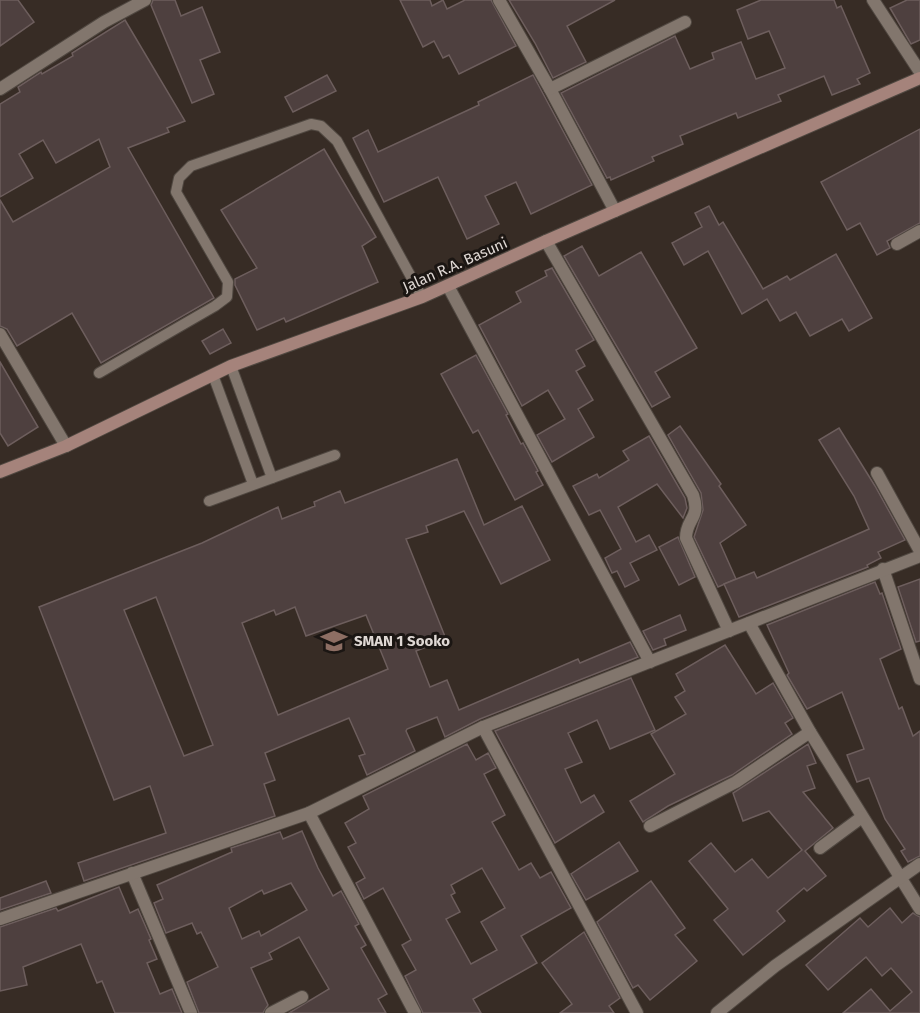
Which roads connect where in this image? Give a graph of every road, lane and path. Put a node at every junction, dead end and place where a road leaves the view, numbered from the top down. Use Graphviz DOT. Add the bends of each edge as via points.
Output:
graph roads {
  1 [pos="145,0"];
  2 [pos="499,0"];
  3 [pos="873,0"];
  4 [pos="685,22"];
  5 [pos="920,72"];
  6 [pos="920,78"];
  7 [pos="0,89"];
  8 [pos="550,89"];
  9 [pos="615,211"];
  10 [pos="920,231"];
  11 [pos="546,241"];
  12 [pos="897,244"];
  13 [pos="448,286"];
  14 [pos="422,297"];
  15 [pos="0,334"];
  16 [pos="231,366"];
  17 [pos="99,373"];
  18 [pos="213,375"];
  19 [pos="66,446"];
  20 [pos="335,455"];
  21 [pos="0,472"];
  22 [pos="876,472"];
  23 [pos="272,478"];
  24 [pos="253,484"];
  25 [pos="209,501"];
  26 [pos="920,551"];
  27 [pos="920,556"];
  28 [pos="883,569"];
  29 [pos="749,623"];
  30 [pos="729,631"];
  31 [pos="650,662"];
  32 [pos="920,679"];
  33 [pos="483,727"];
  34 [pos="810,732"];
  35 [pos="309,813"];
  36 [pos="862,817"];
  37 [pos="650,826"];
  38 [pos="820,848"];
  39 [pos="920,864"];
  40 [pos="132,873"];
  41 [pos="900,878"];
  42 [pos="920,909"];
  43 [pos="0,919"];
  44 [pos="302,997"];
  45 [pos="191,1013"];
  46 [pos="271,1013"];
  47 [pos="415,1013"];
  48 [pos="637,1013"];
  49 [pos="717,1013"];
  1 -- 7 [label="street"];
  2 -- 8 [label="street"];
  3 -- 5 [label="street"];
  4 -- 8 [label="street"];
  6 -- 9 [label="main road, Jalan R.A. Basuni"];
  8 -- 9 [label="street"];
  9 -- 11 [label="main road, Jalan R.A. Basuni"];
  10 -- 12 [label="street"];
  11 -- 13 [label="main road, Jalan R.A. Basuni"];
  11 -- 30 [label="street" via="693,495 696,513 686,538"];
  13 -- 14 [label="main road, Jalan R.A. Basuni"];
  13 -- 31 [label="street"];
  14 -- 16 [label="main road, Jalan R.A. Basuni"];
  14 -- 17 [label="lane" via="337,141 321,126 311,124 191,166 179,178 176,192 228,282 227,297"];
  15 -- 19 [label="street"];
  16 -- 18 [label="main road, Jalan R.A. Basuni"];
  16 -- 23 [label="lane"];
  18 -- 19 [label="main road, Jalan R.A. Basuni"];
  18 -- 24 [label="lane"];
  19 -- 21 [label="main road, Jalan R.A. Basuni"];
  20 -- 23 [label="lane"];
  22 -- 26 [label="street"];
  23 -- 24 [label="lane"];
  24 -- 25 [label="lane"];
  27 -- 28 [label="street"];
  28 -- 29 [label="street"];
  28 -- 32 [label="street"];
  29 -- 30 [label="street"];
  29 -- 34 [label="street"];
  30 -- 31 [label="street"];
  31 -- 33 [label="street"];
  33 -- 35 [label="street"];
  33 -- 48 [label="street"];
  34 -- 36 [label="street"];
  34 -- 37 [label="street" via="736,782"];
  35 -- 40 [label="street"];
  35 -- 47 [label="street"];
  36 -- 38 [label="street"];
  36 -- 41 [label="street"];
  39 -- 41 [label="street"];
  40 -- 43 [label="street"];
  40 -- 45 [label="street"];
  41 -- 42 [label="street"];
  41 -- 49 [label="street" via="775,966"];
  44 -- 46 [label="street"];
}
